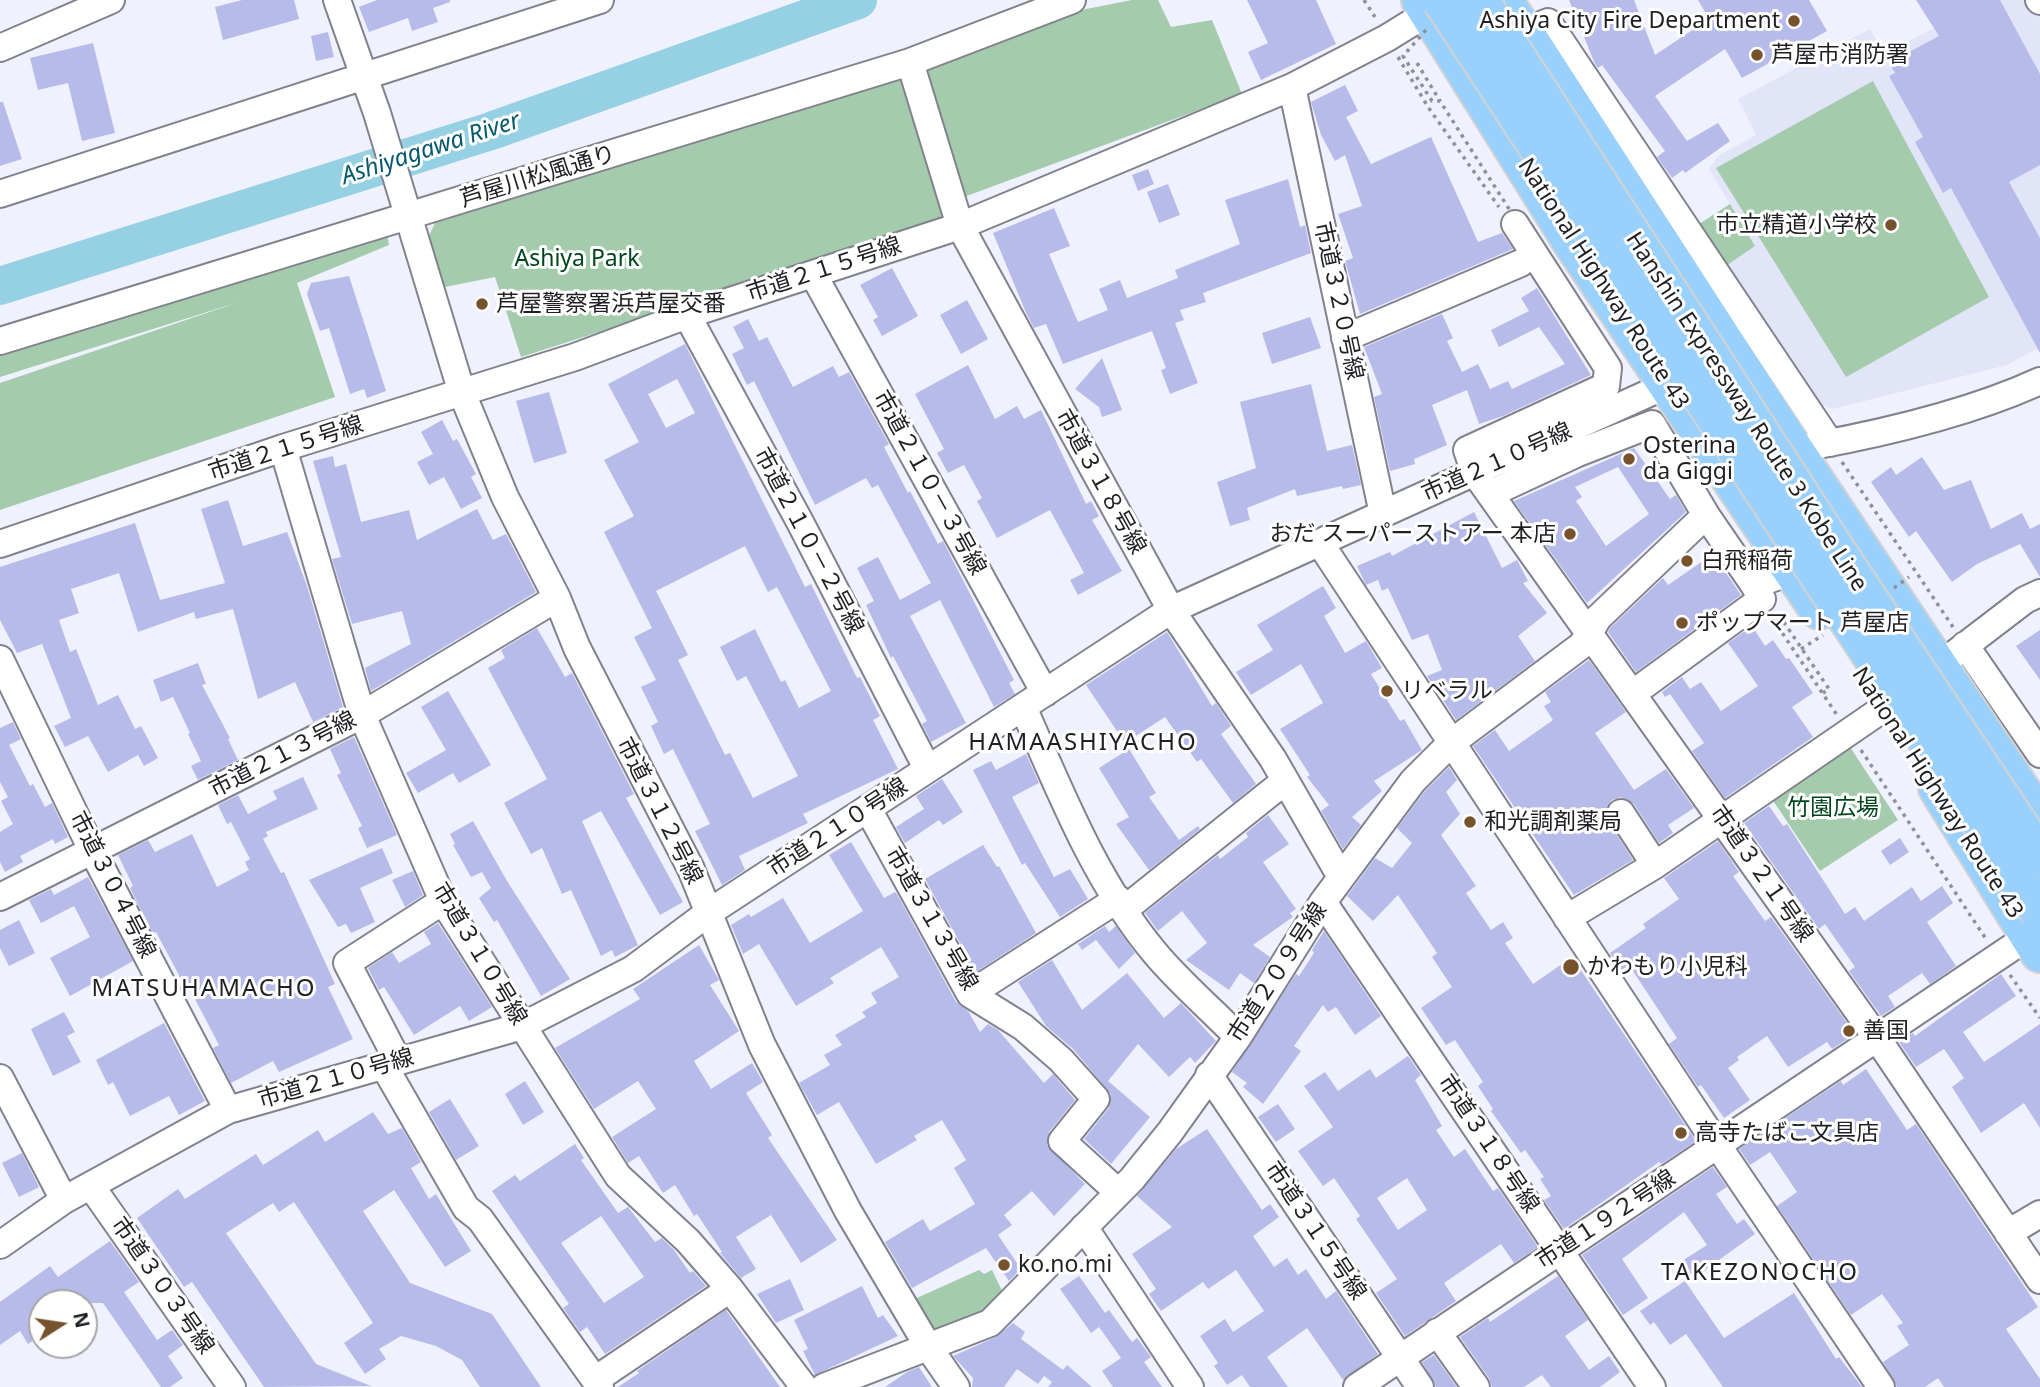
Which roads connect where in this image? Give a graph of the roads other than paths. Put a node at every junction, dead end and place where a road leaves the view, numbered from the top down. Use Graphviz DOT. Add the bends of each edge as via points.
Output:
graph roads {
  1 [pos="111,0"];
  2 [pos="337,0"];
  3 [pos="600,0"];
  4 [pos="1072,0"];
  5 [pos="1479,0"];
  6 [pos="1503,0"];
  7 [pos="1430,10"];
  8 [pos="0,48"];
  9 [pos="910,62"];
  10 [pos="363,75"];
  11 [pos="1292,87"];
  12 [pos="0,194"];
  13 [pos="405,213"];
  14 [pos="1513,218"];
  15 [pos="960,226"];
  16 [pos="1521,263"];
  17 [pos="813,274"];
  18 [pos="687,315"];
  19 [pos="1346,338"];
  20 [pos="0,341"];
  21 [pos="2040,382"];
  22 [pos="1669,384"];
  23 [pos="462,393"];
  24 [pos="1571,443"];
  25 [pos="1812,446"];
  26 [pos="283,448"];
  27 [pos="1482,483"];
  28 [pos="1383,514"];
  29 [pos="1706,515"];
  30 [pos="1321,543"];
  31 [pos="0,544"];
  32 [pos="1793,571"];
  33 [pos="2040,593"];
  34 [pos="558,598"];
  35 [pos="1765,599"];
  36 [pos="1171,610"];
  37 [pos="1589,632"];
  38 [pos="1952,655"];
  39 [pos="0,659"];
  40 [pos="1045,692"];
  41 [pos="1632,694"];
  42 [pos="1023,707"];
  43 [pos="1884,708"];
  44 [pos="362,715"];
  45 [pos="1451,743"];
  46 [pos="2040,754"];
  47 [pos="927,768"];
  48 [pos="1285,781"];
  49 [pos="2035,800"];
  50 [pos="868,809"];
  51 [pos="1621,813"];
  52 [pos="1721,817"];
  53 [pos="92,850"];
  54 [pos="2040,857"];
  55 [pos="1655,865"];
  56 [pos="1341,877"];
  57 [pos="0,897"];
  58 [pos="443,901"];
  59 [pos="1323,902"];
  60 [pos="1121,904"];
  61 [pos="708,913"];
  62 [pos="1567,918"];
  63 [pos="2036,934"];
  64 [pos="970,993"];
  65 [pos="522,1026"];
  66 [pos="1238,1037"];
  67 [pos="1877,1038"];
  68 [pos="391,1063"];
  69 [pos="1209,1075"];
  70 [pos="0,1078"];
  71 [pos="228,1110"];
  72 [pos="1718,1146"];
  73 [pos="91,1186"];
  74 [pos="1118,1192"];
  75 [pos="64,1200"];
  76 [pos="2040,1214"];
  77 [pos="1084,1227"];
  78 [pos="2008,1233"];
  79 [pos="0,1245"];
  80 [pos="1560,1250"];
  81 [pos="2040,1280"];
  82 [pos="730,1289"];
  83 [pos="1437,1332"];
  84 [pos="929,1348"];
  85 [pos="1400,1357"];
  86 [pos="598,1384"];
  87 [pos="232,1387"];
  88 [pos="804,1387"];
  89 [pos="824,1387"];
  90 [pos="956,1387"];
  91 [pos="1190,1387"];
  92 [pos="1357,1387"];
  93 [pos="1420,1387"];
  94 [pos="1476,1387"];
  95 [pos="1652,1387"];
  96 [pos="1881,1387"];
  1 -- 8 [label="street"];
  2 -- 10 [label="street"];
  3 -- 10 [label="street"];
  4 -- 9 [label="street, 芦屋川松風通り"];
  5 -- 54 [label="highway, Hanshin Expressway Route 3 Kobe Line, bridge" via="1834,549"];
  6 -- 25 [label="highway"];
  7 -- 11 [label="street, 市道２１５号線"];
  7 -- 22 [label="highway, National Highway Route 43" via="1572,242"];
  7 -- 63 [label="highway, Hanshin Expressway Route 3 Kobe Line, bridge"];
  9 -- 13 [label="street, 芦屋川松風通り"];
  9 -- 15 [label="street, 市道３１８号線"];
  10 -- 12 [label="street"];
  10 -- 13 [label="street, 市道３１２号線"];
  11 -- 15 [label="street, 市道２１５号線"];
  11 -- 19 [label="street, 市道３２０号線"];
  13 -- 20 [label="street, 芦屋川松風通り"];
  13 -- 23 [label="street, 市道３１２号線"];
  14 -- 27 [label="street" via="1608,368 1606,386 1467,450"];
  15 -- 17 [label="street, 市道２１５号線"];
  15 -- 36 [label="street, 市道３１８号線"];
  16 -- 19 [label="street"];
  17 -- 18 [label="street, 市道２１５号線"];
  17 -- 40 [label="street, 市道２１０－３号線"];
  18 -- 23 [label="street, 市道２１５号線"];
  18 -- 47 [label="street, 市道２１０－２号線"];
  19 -- 28 [label="street, 市道３２０号線"];
  21 -- 25 [label="street" via="2004,397"];
  22 -- 24 [label="street, 市道２１０号線"];
  22 -- 32 [label="highway, National Highway Route 43"];
  23 -- 26 [label="street, 市道２１５号線"];
  23 -- 34 [label="street, 市道３１２号線" via="505,497"];
  24 -- 27 [label="street, 市道２１０号線"];
  24 -- 29 [label="street" via="1652,424"];
  25 -- 38 [label="highway"];
  26 -- 31 [label="street, 市道２１５号線"];
  26 -- 44 [label="street, 市道３１０号線"];
  27 -- 28 [label="street, 市道２１０号線"];
  27 -- 37 [label="street, 市道３２１号線"];
  28 -- 30 [label="street, 市道２１０号線"];
  29 -- 35 [label="street"];
  29 -- 37 [label="street, 市道２０９号線" via="1598,618"];
  30 -- 36 [label="street, 市道２１０号線"];
  30 -- 45 [label="street"];
  32 -- 35 [label="street"];
  32 -- 43 [label="highway, National Highway Route 43"];
  33 -- 38 [label="street"];
  34 -- 44 [label="street, 市道２１３号線"];
  34 -- 61 [label="street, 市道３１２号線" via="577,648 691,869"];
  35 -- 41 [label="street"];
  36 -- 40 [label="street, 市道２１０号線"];
  36 -- 48 [label="street, 市道３１８号線"];
  37 -- 41 [label="street, 市道３２１号線"];
  37 -- 45 [label="street, 市道２０９号線" via="1582,645"];
  38 -- 46 [label="street"];
  38 -- 49 [label="highway"];
  39 -- 53 [label="street, 市道３０４号線"];
  40 -- 42 [label="street, 市道２１０号線"];
  41 -- 52 [label="street, 市道３２１号線"];
  42 -- 47 [label="street, 市道２１０号線"];
  42 -- 60 [label="street" via="1074,821"];
  43 -- 52 [label="street"];
  43 -- 63 [label="highway, National Highway Route 43"];
  44 -- 53 [label="street, 市道２１３号線"];
  44 -- 58 [label="street, 市道３１０号線"];
  45 -- 56 [label="street, 市道２０９号線" via="1413,780"];
  45 -- 62 [label="street"];
  47 -- 50 [label="street, 市道２１０号線"];
  48 -- 56 [label="street, 市道３１８号線"];
  48 -- 60 [label="street"];
  50 -- 61 [label="street, 市道２１０号線"];
  50 -- 64 [label="street, 市道３１３号線"];
  51 -- 55 [label="street"];
  52 -- 55 [label="street"];
  52 -- 67 [label="street, 市道３２１号線"];
  53 -- 57 [label="street, 市道２１３号線"];
  53 -- 71 [label="street, 市道３０４号線"];
  55 -- 62 [label="street"];
  56 -- 59 [label="street, 市道２０９号線"];
  58 -- 65 [label="street, 市道３１０号線"];
  58 -- 68 [label="street" via="347,963"];
  59 -- 66 [label="street, 市道２０９号線"];
  59 -- 80 [label="street, 市道３１８号線"];
  60 -- 64 [label="street"];
  60 -- 66 [label="street" via="1154,953"];
  61 -- 65 [label="street, 市道２１０号線" via="633,969"];
  61 -- 84 [label="street, 市道３１２号線" via="762,1045 848,1211"];
  62 -- 72 [label="street"];
  63 -- 67 [label="street, 市道１９２号線"];
  64 -- 74 [label="street, 市道３１３号線" via="1023,1027 1096,1099 1062,1141"];
  65 -- 68 [label="street, 市道２１０号線"];
  65 -- 82 [label="street, 市道３１０号線" via="618,1175 688,1241"];
  66 -- 69 [label="street, 市道２０９号線"];
  67 -- 72 [label="street, 市道１９２号線"];
  67 -- 78 [label="street, 市道３２１号線"];
  68 -- 71 [label="street, 市道２１０号線"];
  68 -- 86 [label="street" via="466,1208 480,1219"];
  69 -- 74 [label="street, 市道２０９号線" via="1170,1132"];
  69 -- 85 [label="street, 市道３１５号線"];
  70 -- 75 [label="street"];
  71 -- 73 [label="street, 市道２１０号線"];
  72 -- 80 [label="street, 市道１９２号線"];
  72 -- 96 [label="street"];
  73 -- 75 [label="street, 市道２１０号線"];
  73 -- 87 [label="street, 市道３０３号線"];
  74 -- 77 [label="street, 市道２０９号線"];
  75 -- 79 [label="street, 市道２１０号線"];
  76 -- 78 [label="street"];
  77 -- 84 [label="street, 市道２０９号線" via="990,1323"];
  77 -- 91 [label="street"];
  78 -- 81 [label="street, 市道３２１号線"];
  80 -- 83 [label="street, 市道１９２号線"];
  80 -- 95 [label="street, 市道３１８号線"];
  82 -- 86 [label="street"];
  82 -- 88 [label="street, 市道３１０号線"];
  83 -- 85 [label="street, 市道１９２号線"];
  83 -- 94 [label="street"];
  84 -- 89 [label="street, 市道２０９号線"];
  84 -- 90 [label="street, 市道３１２号線"];
  85 -- 92 [label="street, 市道１９２号線"];
  85 -- 93 [label="street, 市道３１５号線"];
}
